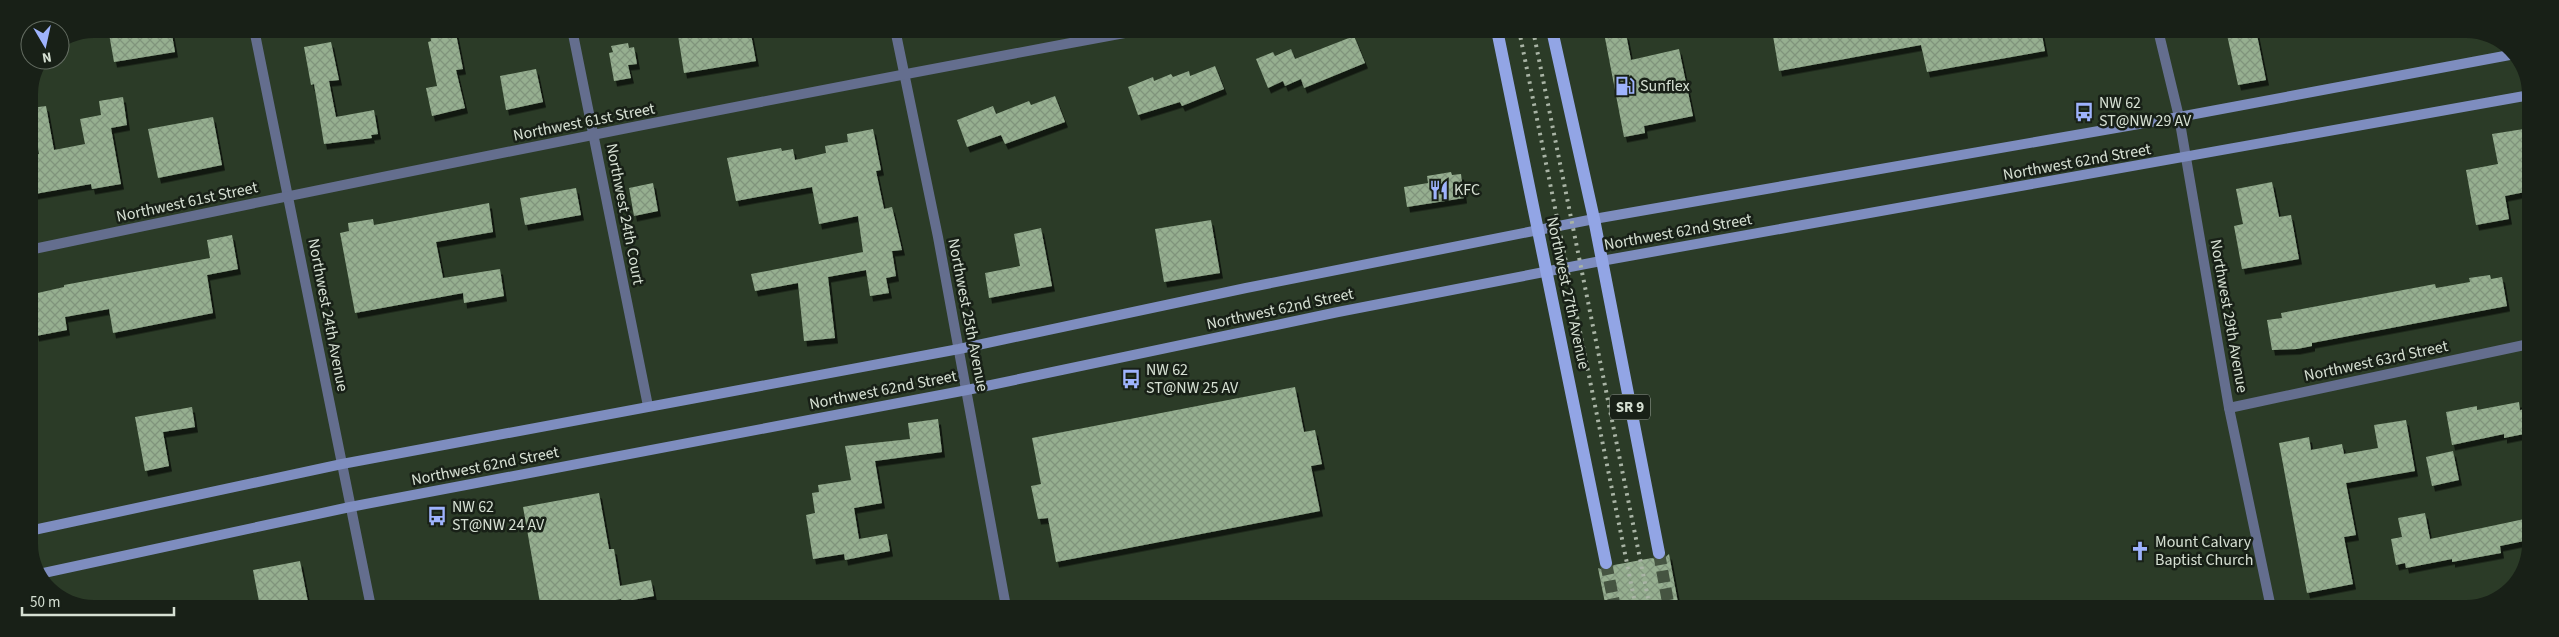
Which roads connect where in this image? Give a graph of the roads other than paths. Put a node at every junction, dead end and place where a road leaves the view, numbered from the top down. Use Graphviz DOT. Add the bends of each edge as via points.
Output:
graph roads {
  1 [pos="256,38"];
  2 [pos="574,38"];
  3 [pos="897,38"];
  4 [pos="1098,38"];
  5 [pos="1499,38"];
  6 [pos="1554,38"];
  7 [pos="2160,38"];
  8 [pos="2507,56"];
  9 [pos="905,74"];
  10 [pos="2521,97"];
  11 [pos="2179,117"];
  12 [pos="594,136"];
  13 [pos="2186,158"];
  14 [pos="289,195"];
  15 [pos="1594,219"];
  16 [pos="1539,231"];
  17 [pos="38,248"];
  18 [pos="1601,261"];
  19 [pos="1548,271"];
  20 [pos="2522,346"];
  21 [pos="959,349"];
  22 [pos="967,390"];
  23 [pos="648,406"];
  24 [pos="2229,408"];
  25 [pos="342,464"];
  26 [pos="350,507"];
  27 [pos="38,529"];
  28 [pos="1659,553"];
  29 [pos="1606,563"];
  30 [pos="46,572"];
  31 [pos="370,600"];
  32 [pos="1005,600"];
  33 [pos="2269,600"];
  1 -- 14 [label="street, Northwest 24th Avenue"];
  2 -- 12 [label="street, Northwest 24th Court"];
  3 -- 9 [label="street, Northwest 25th Avenue"];
  4 -- 9 [label="street, Northwest 61st Street"];
  5 -- 16 [label="main road, Northwest 27th Avenue"];
  6 -- 15 [label="main road, SR 9"];
  7 -- 11 [label="street, Northwest 29th Avenue"];
  8 -- 11 [label="main road, Northwest 62nd Street"];
  9 -- 12 [label="street, Northwest 61st Street"];
  9 -- 21 [label="street, Northwest 25th Avenue"];
  10 -- 13 [label="main road, Northwest 62nd Street"];
  11 -- 13 [label="street, Northwest 29th Avenue"];
  11 -- 15 [label="main road, Northwest 62nd Street"];
  12 -- 14 [label="street, Northwest 61st Street"];
  12 -- 23 [label="street, Northwest 24th Court"];
  13 -- 18 [label="main road, Northwest 62nd Street"];
  13 -- 24 [label="street, Northwest 29th Avenue"];
  14 -- 17 [label="street, Northwest 61st Street"];
  14 -- 25 [label="street, Northwest 24th Avenue"];
  15 -- 16 [label="main road, Northwest 62nd Street"];
  15 -- 18 [label="main road, SR 9"];
  16 -- 19 [label="main road, Northwest 27th Avenue"];
  16 -- 21 [label="main road, Northwest 62nd Street" via="1246,288"];
  18 -- 19 [label="main road, Northwest 62nd Street"];
  18 -- 28 [label="main road, SR 9"];
  19 -- 22 [label="main road, Northwest 62nd Street"];
  19 -- 29 [label="main road, Northwest 27th Avenue"];
  20 -- 24 [label="street, Northwest 63rd Street"];
  21 -- 22 [label="street, Northwest 25th Avenue"];
  21 -- 23 [label="main road, Northwest 62nd Street"];
  22 -- 26 [label="main road, Northwest 62nd Street"];
  22 -- 32 [label="street, Northwest 25th Avenue"];
  23 -- 25 [label="main road, Northwest 62nd Street"];
  24 -- 33 [label="street, Northwest 29th Avenue"];
  25 -- 26 [label="street, Northwest 24th Avenue"];
  25 -- 27 [label="main road, Northwest 62nd Street"];
  26 -- 30 [label="main road, Northwest 62nd Street"];
  26 -- 31 [label="street, Northwest 24th Avenue"];
}
